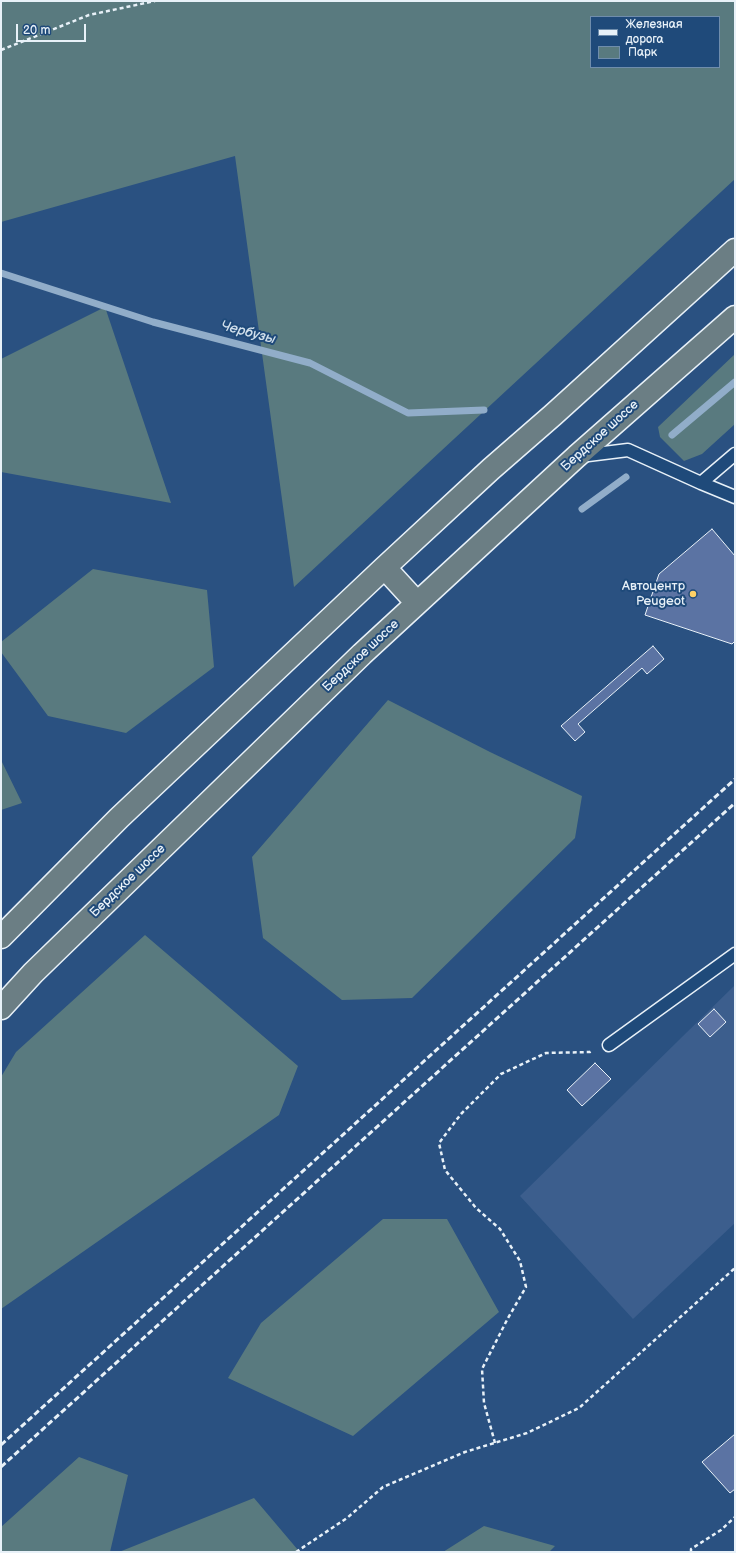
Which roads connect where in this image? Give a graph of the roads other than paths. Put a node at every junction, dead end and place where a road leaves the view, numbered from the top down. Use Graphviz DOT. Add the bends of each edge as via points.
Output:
graph roads {
  1 [pos="735,250"];
  2 [pos="735,317"];
  3 [pos="735,454"];
  4 [pos="577,456"];
  5 [pos="701,483"];
  6 [pos="735,497"];
  7 [pos="385,568"];
  8 [pos="417,603"];
  9 [pos="1,938"];
  10 [pos="735,954"];
  11 [pos="1,1008"];
  12 [pos="609,1045"];
  1 -- 7 [label="highway"];
  2 -- 4 [label="highway, Бердское шоссе"];
  3 -- 5 [label="lane"];
  4 -- 5 [label="lane" via="628,450"];
  4 -- 8 [label="highway, Бердское шоссе"];
  5 -- 6 [label="lane"];
  7 -- 8 [label="highway"];
  7 -- 9 [label="highway" via="119,818"];
  8 -- 11 [label="highway, Бердское шоссе" via="33,973"];
  10 -- 12 [label="lane"];
}
